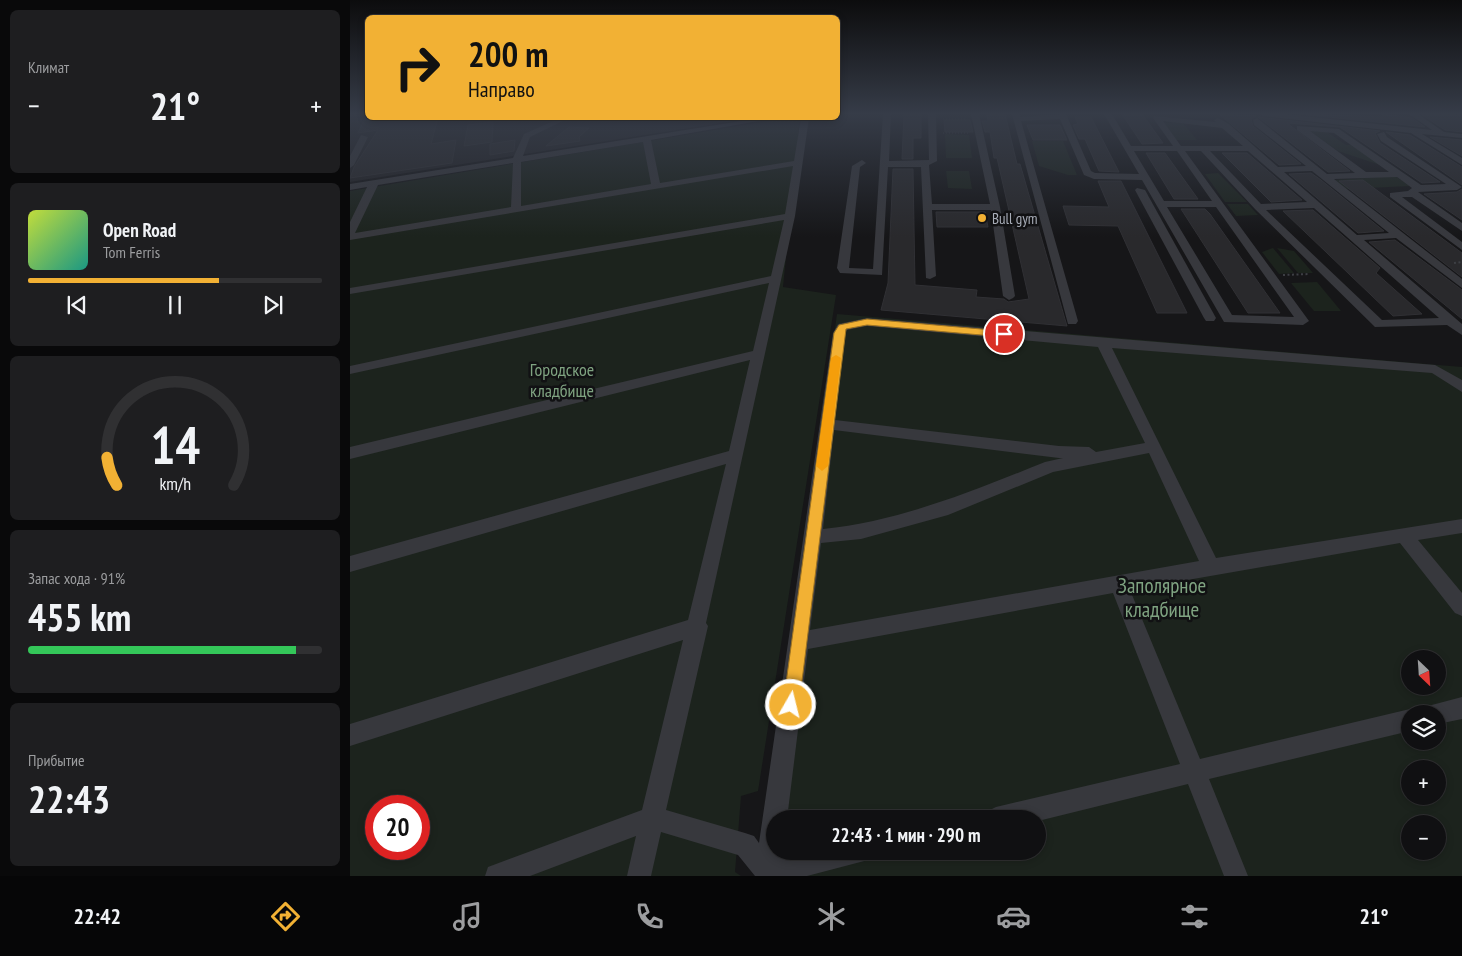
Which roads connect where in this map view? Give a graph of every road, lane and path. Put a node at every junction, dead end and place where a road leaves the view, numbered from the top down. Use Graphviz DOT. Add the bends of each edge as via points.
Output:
graph roads {
  1 [pos="519,155"];
  2 [pos="542,155"];
  3 [pos="650,155"];
  4 [pos="798,155"];
  5 [pos="885,155"];
  6 [pos="933,155"];
  7 [pos="984,155"];
  8 [pos="1027,155"];
  9 [pos="1080,155"];
  10 [pos="1124,155"];
  11 [pos="1130,155"];
  12 [pos="1183,155"];
  13 [pos="1209,155"];
  14 [pos="1259,155"];
  15 [pos="1297,155"];
  16 [pos="1337,155"];
  17 [pos="1371,155"];
  18 [pos="1409,155"];
  19 [pos="1450,155"];
  20 [pos="517,159"];
  21 [pos="1462,162"];
  22 [pos="797,163"];
  23 [pos="862,164"];
  24 [pos="884,164"];
  25 [pos="925,164"];
  26 [pos="1314,168"];
  27 [pos="1276,170"];
  28 [pos="1398,174"];
  29 [pos="1364,175"];
  30 [pos="1138,177"];
  31 [pos="1325,177"];
  32 [pos="374,183"];
  33 [pos="656,186"];
  34 [pos="350,187"];
  35 [pos="1459,188"];
  36 [pos="1416,191"];
  37 [pos="1160,204"];
  38 [pos="1217,204"];
  39 [pos="1316,205"];
  40 [pos="927,207"];
  41 [pos="995,207"];
  42 [pos="1258,207"];
  43 [pos="516,211"];
  44 [pos="790,216"];
  45 [pos="1462,228"];
  46 [pos="350,233"];
  47 [pos="1400,236"];
  48 [pos="350,237"];
  49 [pos="1354,238"];
  50 [pos="1462,246"];
  51 [pos="1328,274"];
  52 [pos="1269,275"];
  53 [pos="930,276"];
  54 [pos="776,278"];
  55 [pos="1462,285"];
  56 [pos="350,291"];
  57 [pos="1009,296"];
  58 [pos="1210,318"];
  59 [pos="1072,321"];
  60 [pos="1450,321"];
  61 [pos="1462,331"];
  62 [pos="1103,343"];
  63 [pos="759,354"];
  64 [pos="350,370"];
  65 [pos="1462,387"];
  66 [pos="828,424"];
  67 [pos="1154,447"];
  68 [pos="350,452"];
  69 [pos="1113,454"];
  70 [pos="736,455"];
  71 [pos="1462,526"];
  72 [pos="1405,536"];
  73 [pos="813,537"];
  74 [pos="350,564"];
  75 [pos="1211,567"];
  76 [pos="1119,585"];
  77 [pos="1462,607"];
  78 [pos="698,626"];
  79 [pos="799,641"];
  80 [pos="1462,708"];
  81 [pos="1446,712"];
  82 [pos="1401,722"];
  83 [pos="350,735"];
  84 [pos="1193,772"];
  85 [pos="776,810"];
  86 [pos="1034,810"];
  87 [pos="652,818"];
  88 [pos="769,860"];
  89 [pos="823,860"];
  90 [pos="767,874"];
  91 [pos="497,876"];
  92 [pos="639,876"];
  93 [pos="1236,876"];
  1 -- 20 [label="street"];
  2 -- 20 [label="street"];
  3 -- 33 [label="street"];
  4 -- 22 [label="street"];
  5 -- 24 [label="street"];
  6 -- 25 [label="street" via="933,161"];
  7 -- 41 [label="street"];
  8 -- 59 [label="street"];
  9 -- 30 [label="street" via="1087,173 1094,176"];
  10 -- 30 [label="street"];
  11 -- 30 [label="street"];
  12 -- 38 [label="street"];
  13 -- 42 [label="street"];
  14 -- 27 [label="street"];
  15 -- 26 [label="street"];
  16 -- 29 [label="street"];
  17 -- 28 [label="street"];
  18 -- 35 [label="street"];
  19 -- 21 [label="street"];
  20 -- 32 [label="street"];
  20 -- 43 [label="street"];
  22 -- 33 [label="street"];
  22 -- 44 [label="street"];
  23 -- 24 [label="street" via="856,166 843,268 850,273 878,273"];
  24 -- 25 [label="street"];
  25 -- 40 [label="street"];
  26 -- 27 [label="street"];
  26 -- 31 [label="street"];
  27 -- 39 [label="street"];
  28 -- 29 [label="street"];
  28 -- 36 [label="street"];
  29 -- 31 [label="street"];
  30 -- 37 [label="street"];
  30 -- 58 [label="street"];
  31 -- 47 [label="street"];
  32 -- 34 [label="street"];
  32 -- 46 [label="street"];
  33 -- 43 [label="street"];
  35 -- 36 [label="street"];
  36 -- 45 [label="street"];
  36 -- 50 [label="street" via="1393,195"];
  37 -- 38 [label="street"];
  37 -- 52 [label="street" via="1228,319 1303,320"];
  38 -- 52 [label="street"];
  39 -- 42 [label="street"];
  39 -- 49 [label="street"];
  40 -- 41 [label="street"];
  40 -- 53 [label="street"];
  41 -- 57 [label="street"];
  42 -- 51 [label="street"];
  43 -- 48 [label="street"];
  44 -- 54 [label="street"];
  44 -- 56 [label="street"];
  47 -- 49 [label="street"];
  47 -- 55 [label="street"];
  49 -- 60 [label="street"];
  51 -- 52 [label="path"];
  51 -- 60 [label="street" via="1379,324"];
  54 -- 63 [label="street"];
  54 -- 64 [label="street"];
  60 -- 61 [label="street"];
  62 -- 65 [label="street" via="1435,369"];
  62 -- 66 [label="street" via="867,322 842,327"];
  62 -- 67 [label="street"];
  63 -- 68 [label="street"];
  63 -- 70 [label="street"];
  66 -- 69 [label="street" via="1059,452"];
  66 -- 73 [label="street"];
  67 -- 69 [label="street"];
  67 -- 75 [label="street"];
  69 -- 73 [label="street" via="1051,466 948,508 861,532"];
  70 -- 74 [label="street"];
  70 -- 78 [label="street"];
  71 -- 72 [label="street"];
  72 -- 75 [label="street"];
  72 -- 77 [label="street"];
  73 -- 79 [label="street"];
  75 -- 76 [label="street"];
  76 -- 79 [label="street"];
  76 -- 84 [label="street"];
  78 -- 83 [label="street"];
  78 -- 87 [label="street"];
  79 -- 85 [label="street"];
  80 -- 81 [label="street"];
  82 -- 84 [label="street"];
  84 -- 86 [label="street"];
  84 -- 93 [label="street"];
  87 -- 90 [label="street" via="745,845"];
  87 -- 91 [label="street"];
  87 -- 92 [label="street"];
  88 -- 90 [label="street"];
  89 -- 90 [label="street"];
}
